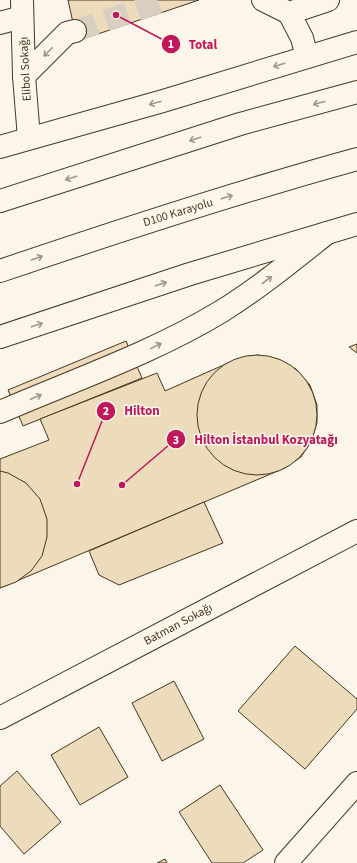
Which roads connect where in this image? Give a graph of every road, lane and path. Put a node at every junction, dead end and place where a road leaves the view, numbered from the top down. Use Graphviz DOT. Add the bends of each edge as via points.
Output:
graph roads {
  1 [pos="263,0"];
  2 [pos="328,0"];
  3 [pos="22,9"];
  4 [pos="289,13"];
  5 [pos="0,23"];
  6 [pos="75,30"];
  7 [pos="357,42"];
  8 [pos="306,57"];
  9 [pos="24,76"];
  10 [pos="357,92"];
  11 [pos="29,138"];
  12 [pos="0,147"];
  13 [pos="357,159"];
  14 [pos="0,201"];
  15 [pos="357,224"];
  16 [pos="329,232"];
  17 [pos="0,270"];
  18 [pos="0,337"];
  19 [pos="0,412"];
  20 [pos="357,531"];
  21 [pos="0,718"];
  22 [pos="357,783"];
  23 [pos="286,863"];
  1 -- 4 [label="main road"];
  2 -- 4 [label="main road"];
  3 -- 5 [label="main road"];
  3 -- 9 [label="main road, Elibol Sokağı"];
  4 -- 8 [label="main road" via="302,38"];
  6 -- 9 [label="main road, one-way" via="66,33"];
  7 -- 8 [label="main road"];
  8 -- 11 [label="main road, one-way" via="163,101"];
  9 -- 11 [label="main road, Elibol Sokağı"];
  10 -- 14 [label="main road, one-way" via="240,124"];
  11 -- 12 [label="main road"];
  17 -- 13 [label="main road, D100 Karayolu, one-way" via="116,231"];
  15 -- 16 [label="main road"];
  18 -- 16 [label="main road, one-way" via="190,274"];
  19 -- 16 [label="main road, one-way" via="155,346 221,311 265,282"];
  20 -- 21 [label="main road, Batman Sokağı"];
  22 -- 23 [label="main road"];
}
